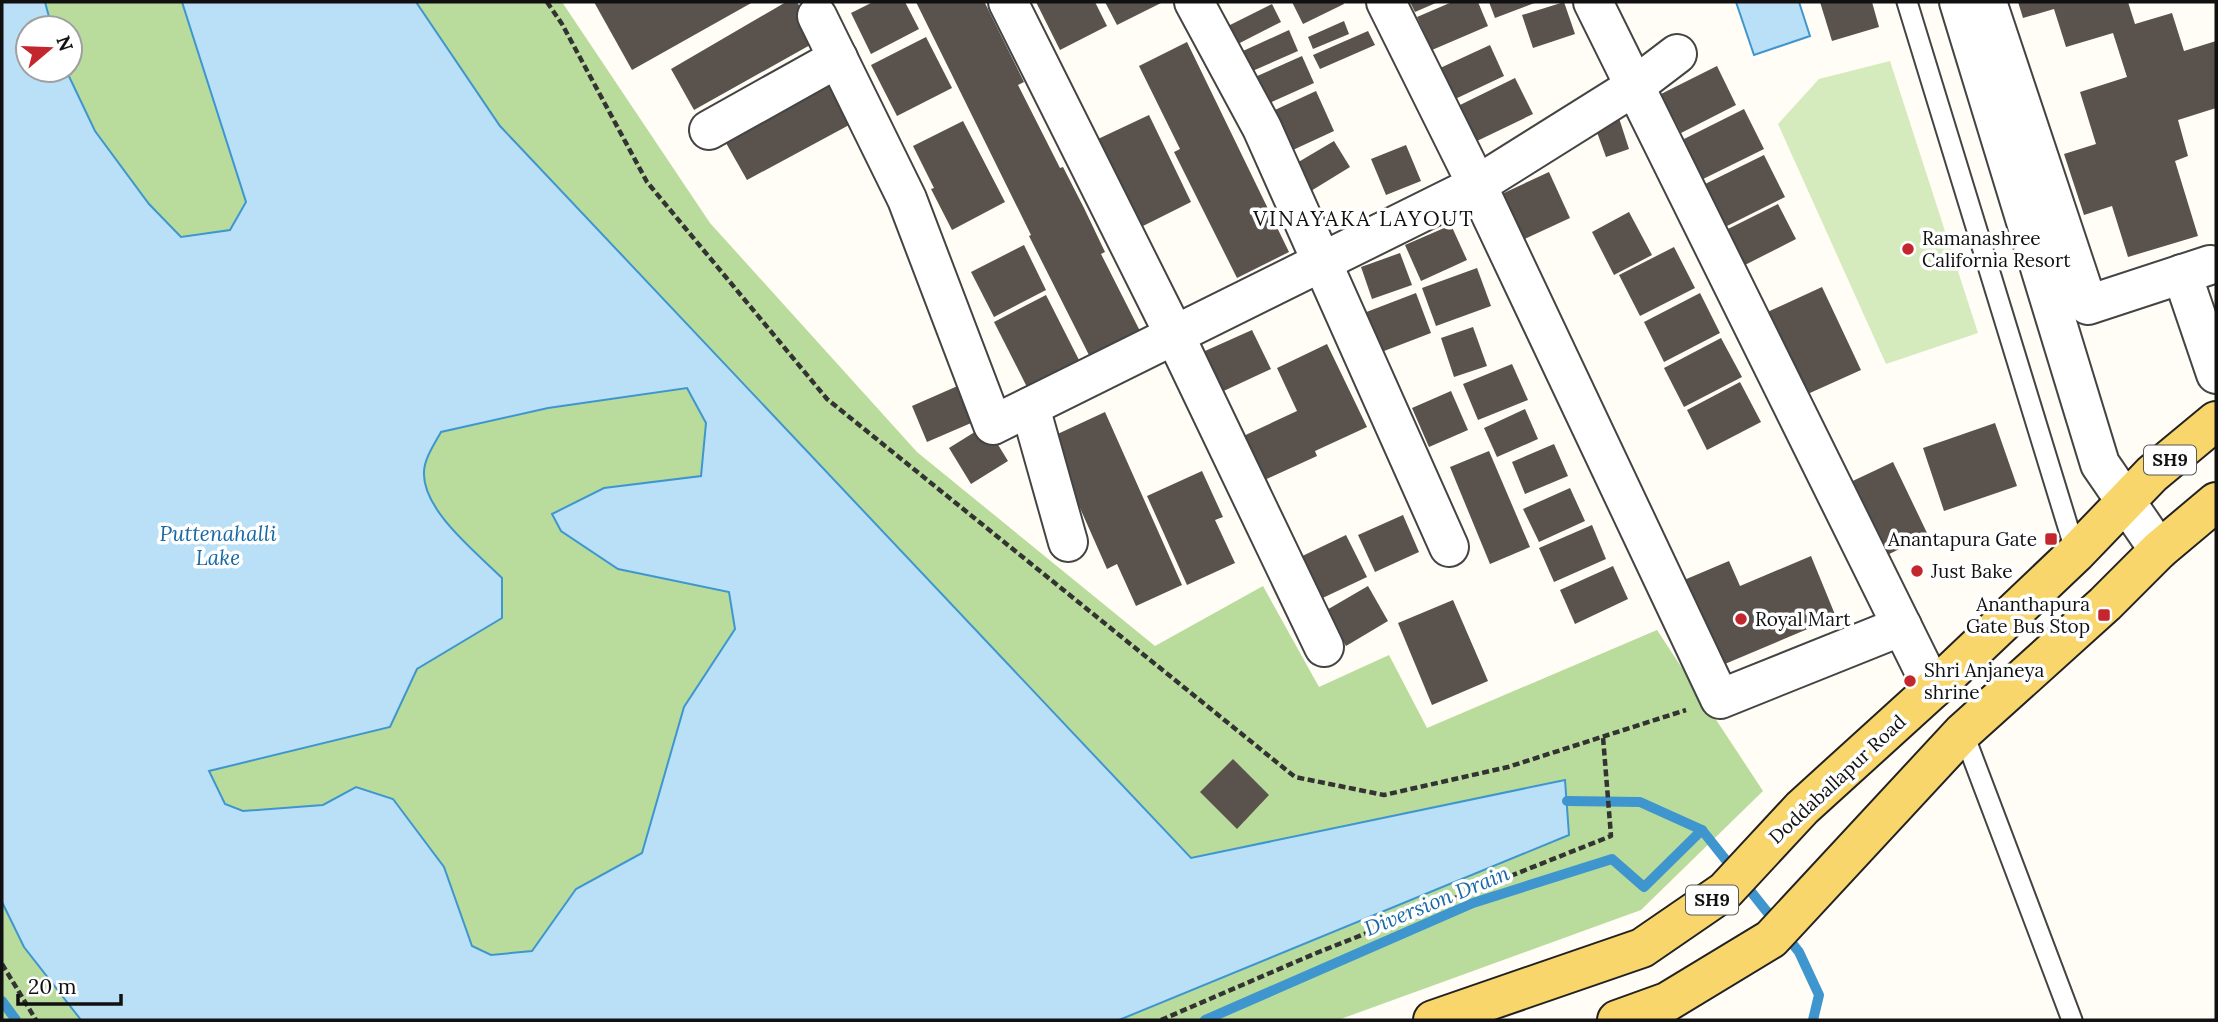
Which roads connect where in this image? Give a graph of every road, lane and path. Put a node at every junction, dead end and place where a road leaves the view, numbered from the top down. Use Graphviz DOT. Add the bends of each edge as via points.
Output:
graph roads {
  1 [pos="1008,2"];
  2 [pos="1194,2"];
  3 [pos="1386,2"];
  4 [pos="1593,2"];
  5 [pos="1907,2"];
  6 [pos="1959,2"];
  7 [pos="1987,2"];
  8 [pos="817,16"];
  9 [pos="1677,54"];
  10 [pos="838,58"];
  11 [pos="1635,86"];
  12 [pos="709,130"];
  13 [pos="1477,185"];
  14 [pos="1322,263"];
  15 [pos="2203,278"];
  16 [pos="1175,336"];
  17 [pos="2216,374"];
  18 [pos="1030,407"];
  19 [pos="2216,421"];
  20 [pos="2124,501"];
  21 [pos="2216,502"];
  22 [pos="1068,542"];
  23 [pos="1449,547"];
  24 [pos="2160,550"];
  25 [pos="2076,552"];
  26 [pos="1902,625"];
  27 [pos="1324,647"];
  28 [pos="1933,690"];
  29 [pos="1720,699"];
  30 [pos="1963,732"];
  31 [pos="2,964"];
  32 [pos="36,1020"];
  33 [pos="1161,1020"];
  34 [pos="1433,1020"];
  35 [pos="1617,1020"];
  36 [pos="2072,1020"];
  1 -- 16 [label="street"];
  2 -- 14 [label="street" via="1262,128"];
  3 -- 13 [label="street"];
  4 -- 11 [label="street"];
  5 -- 25 [label="lane"];
  6 -- 20 [label="street" via="2100,464"];
  7 -- 15 [label="street" via="2088,305"];
  8 -- 10 [label="street"];
  9 -- 11 [label="street"];
  10 -- 12 [label="street"];
  10 -- 18 [label="street" via="907,199 993,425"];
  11 -- 13 [label="street"];
  11 -- 26 [label="street"];
  13 -- 14 [label="street"];
  13 -- 29 [label="street"];
  14 -- 16 [label="street"];
  14 -- 23 [label="street"];
  15 -- 17 [label="street"];
  16 -- 18 [label="street"];
  16 -- 27 [label="street"];
  18 -- 22 [label="street"];
  19 -- 20 [label="main road, Doddaballapur Road / SH9"];
  20 -- 24 [label="street"];
  20 -- 25 [label="main road, Doddaballapur Road / SH9"];
  21 -- 24 [label="main road"];
  24 -- 30 [label="main road"];
  25 -- 28 [label="main road, Doddaballapur Road / SH9"];
  26 -- 28 [label="street"];
  26 -- 29 [label="street"];
  28 -- 34 [label="main road, Doddaballapur Road / SH9" via="1802,808 1725,891 1642,948"];
  29 -- 33 [label="path" via="1603,737 1611,836"];
  30 -- 35 [label="main road" via="1771,939 1667,1002"];
  30 -- 36 [label="lane"];
  31 -- 32 [label="path"];
}
